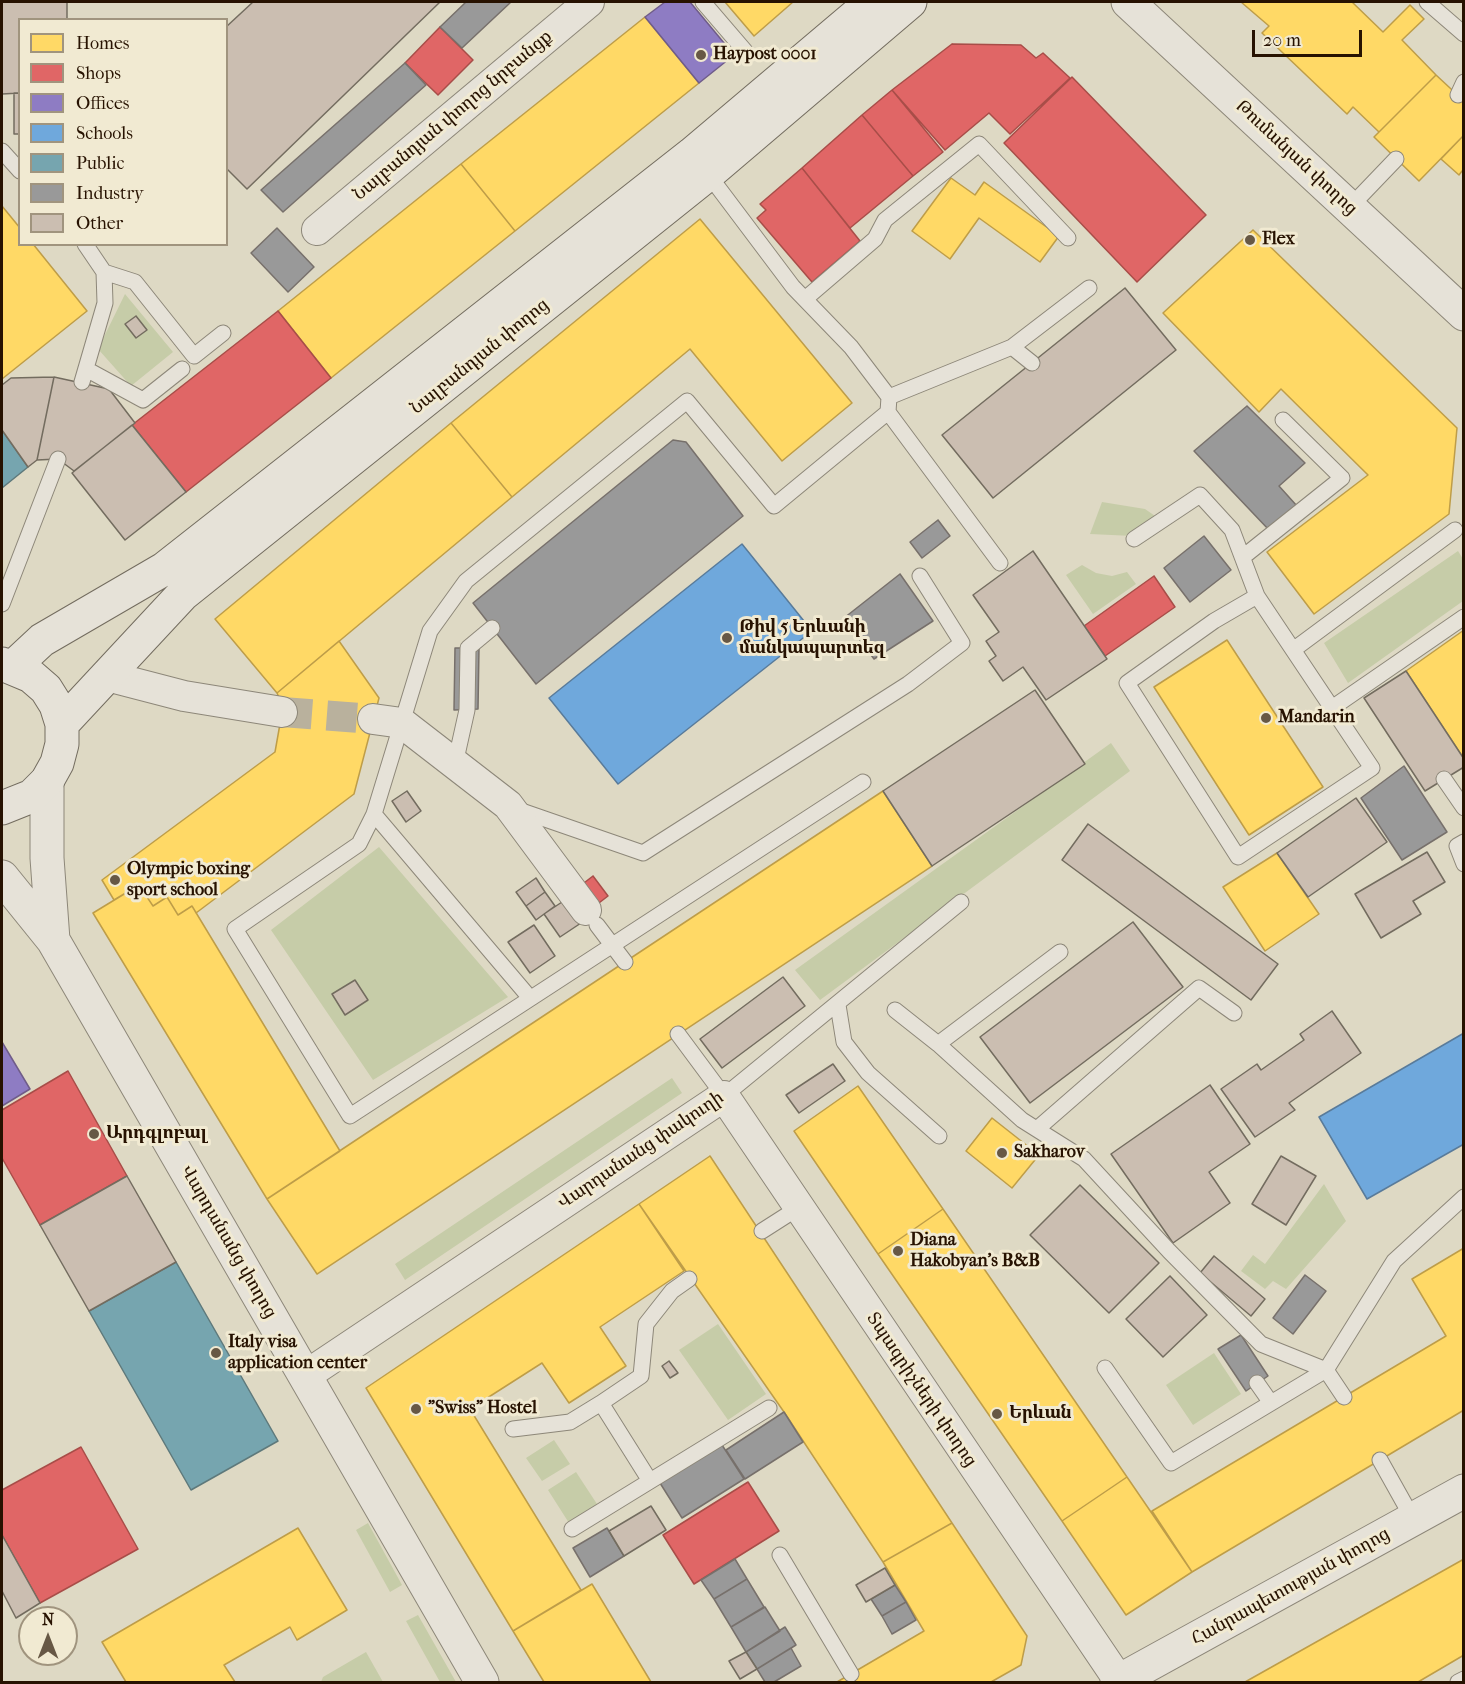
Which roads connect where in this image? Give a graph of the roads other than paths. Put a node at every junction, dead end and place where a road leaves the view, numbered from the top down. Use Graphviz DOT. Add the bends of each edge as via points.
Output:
graph roads {
  1 [pos="589,2"];
  2 [pos="703,2"];
  3 [pos="872,2"];
  4 [pos="910,2"];
  5 [pos="1128,2"];
  6 [pos="1427,2"];
  7 [pos="1464,34"];
  8 [pos="745,51"];
  9 [pos="2,151"];
  10 [pos="1396,159"];
  11 [pos="18,169"];
  12 [pos="708,174"];
  13 [pos="1349,208"];
  14 [pos="316,231"];
  15 [pos="1068,238"];
  16 [pos="87,246"];
  17 [pos="104,272"];
  18 [pos="1089,288"];
  19 [pos="805,299"];
  20 [pos="1464,315"];
  21 [pos="223,333"];
  22 [pos="1012,347"];
  23 [pos="1032,363"];
  24 [pos="182,369"];
  25 [pos="888,404"];
  26 [pos="1283,420"];
  27 [pos="58,459"];
  28 [pos="1455,530"];
  29 [pos="1134,539"];
  30 [pos="1243,557"];
  31 [pos="1000,563"];
  32 [pos="920,576"];
  33 [pos="1257,596"];
  34 [pos="2,604"];
  35 [pos="1464,617"];
  36 [pos="492,628"];
  37 [pos="1293,650"];
  38 [pos="7,665"];
  39 [pos="107,676"];
  40 [pos="1332,708"];
  41 [pos="282,712"];
  42 [pos="373,720"];
  43 [pos="402,723"];
  44 [pos="62,724"];
  45 [pos="455,764"];
  46 [pos="1444,779"];
  47 [pos="47,781"];
  48 [pos="864,782"];
  49 [pos="508,805"];
  50 [pos="2,808"];
  51 [pos="1464,808"];
  52 [pos="374,814"];
  53 [pos="1464,842"];
  54 [pos="1464,864"];
  55 [pos="2,878"];
  56 [pos="961,902"];
  57 [pos="592,918"];
  58 [pos="53,940"];
  59 [pos="613,947"];
  60 [pos="1060,952"];
  61 [pos="625,962"];
  62 [pos="530,998"];
  63 [pos="838,1005"];
  64 [pos="895,1010"];
  65 [pos="1234,1013"];
  66 [pos="678,1034"];
  67 [pos="938,1044"];
  68 [pos="724,1096"];
  69 [pos="1037,1129"];
  70 [pos="939,1136"];
  71 [pos="1464,1197"];
  72 [pos="798,1208"];
  73 [pos="762,1231"];
  74 [pos="689,1279"];
  75 [pos="1105,1368"];
  76 [pos="1326,1370"];
  77 [pos="305,1376"];
  78 [pos="1257,1383"];
  79 [pos="1344,1397"];
  80 [pos="602,1403"];
  81 [pos="1271,1403"];
  82 [pos="769,1408"];
  83 [pos="513,1429"];
  84 [pos="1380,1460"];
  85 [pos="650,1481"];
  86 [pos="1464,1491"];
  87 [pos="1413,1519"];
  88 [pos="572,1529"];
  89 [pos="780,1555"];
  90 [pos="851,1674"];
  91 [pos="1464,1679"];
  92 [pos="1119,1682"];
  93 [pos="482,1683"];
  94 [pos="1458,1683"];
  1 -- 14 [label="street, Նալբանդյան փողոց նրբանցք"];
  2 -- 8 [label="lane"];
  3 -- 38 [label="main road, Նալբանդյան փողոց" via="692,154 164,569 42,640"];
  4 -- 12 [label="main road, Նալբանդյան փողոց"];
  5 -- 13 [label="main road, Թումանյան փողոց"];
  6 -- 7 [label="lane"];
  9 -- 11 [label="lane"];
  10 -- 13 [label="lane"];
  12 -- 19 [label="lane"];
  12 -- 39 [label="main road, Նալբանդյան փողոց" via="183,594"];
  13 -- 20 [label="main road, Թումանյան փողոց"];
  15 -- 19 [label="lane" via="979,144 885,220 875,239"];
  16 -- 17 [label="lane"];
  17 -- 21 [label="lane" via="135,282 194,356"];
  17 -- 24 [label="lane" via="105,303 84,375 143,400"];
  18 -- 22 [label="lane"];
  19 -- 25 [label="lane" via="851,347"];
  22 -- 23 [label="lane"];
  22 -- 25 [label="lane"];
  25 -- 31 [label="lane"];
  25 -- 43 [label="lane" via="774,506 687,401 466,581 430,631"];
  26 -- 30 [label="lane" via="1342,478"];
  27 -- 34 [label="lane"];
  28 -- 37 [label="lane"];
  29 -- 30 [label="lane" via="1200,495 1232,530"];
  30 -- 33 [label="lane"];
  32 -- 49 [label="lane" via="963,643 908,684 643,854"];
  33 -- 37 [label="lane"];
  33 -- 40 [label="lane" via="1214,621 1127,683 1238,857 1372,768"];
  35 -- 40 [label="lane"];
  36 -- 45 [label="lane" via="468,648 467,710"];
  37 -- 40 [label="lane"];
  38 -- 44 [label="main road" via="31,676 46,689"];
  39 -- 41 [label="street" via="184,696"];
  39 -- 44 [label="main road, Նալբանդյան փողոց"];
  42 -- 43 [label="street"];
  43 -- 45 [label="street"];
  43 -- 52 [label="lane"];
  44 -- 47 [label="main road" via="57,763"];
  45 -- 49 [label="street"];
  46 -- 51 [label="lane"];
  47 -- 50 [label="main road" via="32,796"];
  47 -- 58 [label="main road, Վարդանանց փողոց"];
  48 -- 59 [label="lane"];
  49 -- 57 [label="street"];
  52 -- 62 [label="lane"];
  52 -- 62 [label="lane" via="359,844 235,929 350,1116"];
  53 -- 54 [label="lane" via="1457,846"];
  55 -- 58 [label="main road"];
  56 -- 63 [label="lane, Վարդանանց փակուղի"];
  57 -- 59 [label="lane"];
  58 -- 77 [label="main road, Վարդանանց փողոց"];
  59 -- 61 [label="lane"];
  59 -- 62 [label="lane"];
  60 -- 67 [label="lane"];
  63 -- 68 [label="lane, Վարդանանց փակուղի"];
  63 -- 70 [label="lane" via="844,1042 868,1073"];
  64 -- 67 [label="lane"];
  65 -- 69 [label="lane" via="1199,988"];
  66 -- 68 [label="lane"];
  67 -- 69 [label="lane"];
  68 -- 72 [label="street, Տպագրիչների փողոց"];
  68 -- 77 [label="street, Վարդանանց փակուղի"];
  69 -- 76 [label="lane" via="1084,1159 1260,1344"];
  71 -- 76 [label="lane" via="1394,1261"];
  72 -- 73 [label="lane"];
  72 -- 92 [label="street, Տպագրիչների փողոց"];
  74 -- 80 [label="lane" via="672,1291 646,1324 641,1376"];
  75 -- 81 [label="lane" via="1171,1463"];
  76 -- 79 [label="lane"];
  76 -- 81 [label="lane"];
  77 -- 93 [label="main road, Վարդանանց փողոց"];
  78 -- 81 [label="lane"];
  80 -- 83 [label="lane" via="570,1422"];
  80 -- 85 [label="lane"];
  82 -- 85 [label="lane"];
  84 -- 87 [label="lane"];
  85 -- 88 [label="lane"];
  86 -- 87 [label="main road, Հանրապետության փողոց"];
  87 -- 92 [label="main road, Հանրապետության փողոց"];
  89 -- 90 [label="lane"];
  91 -- 94 [label="lane"];
}
